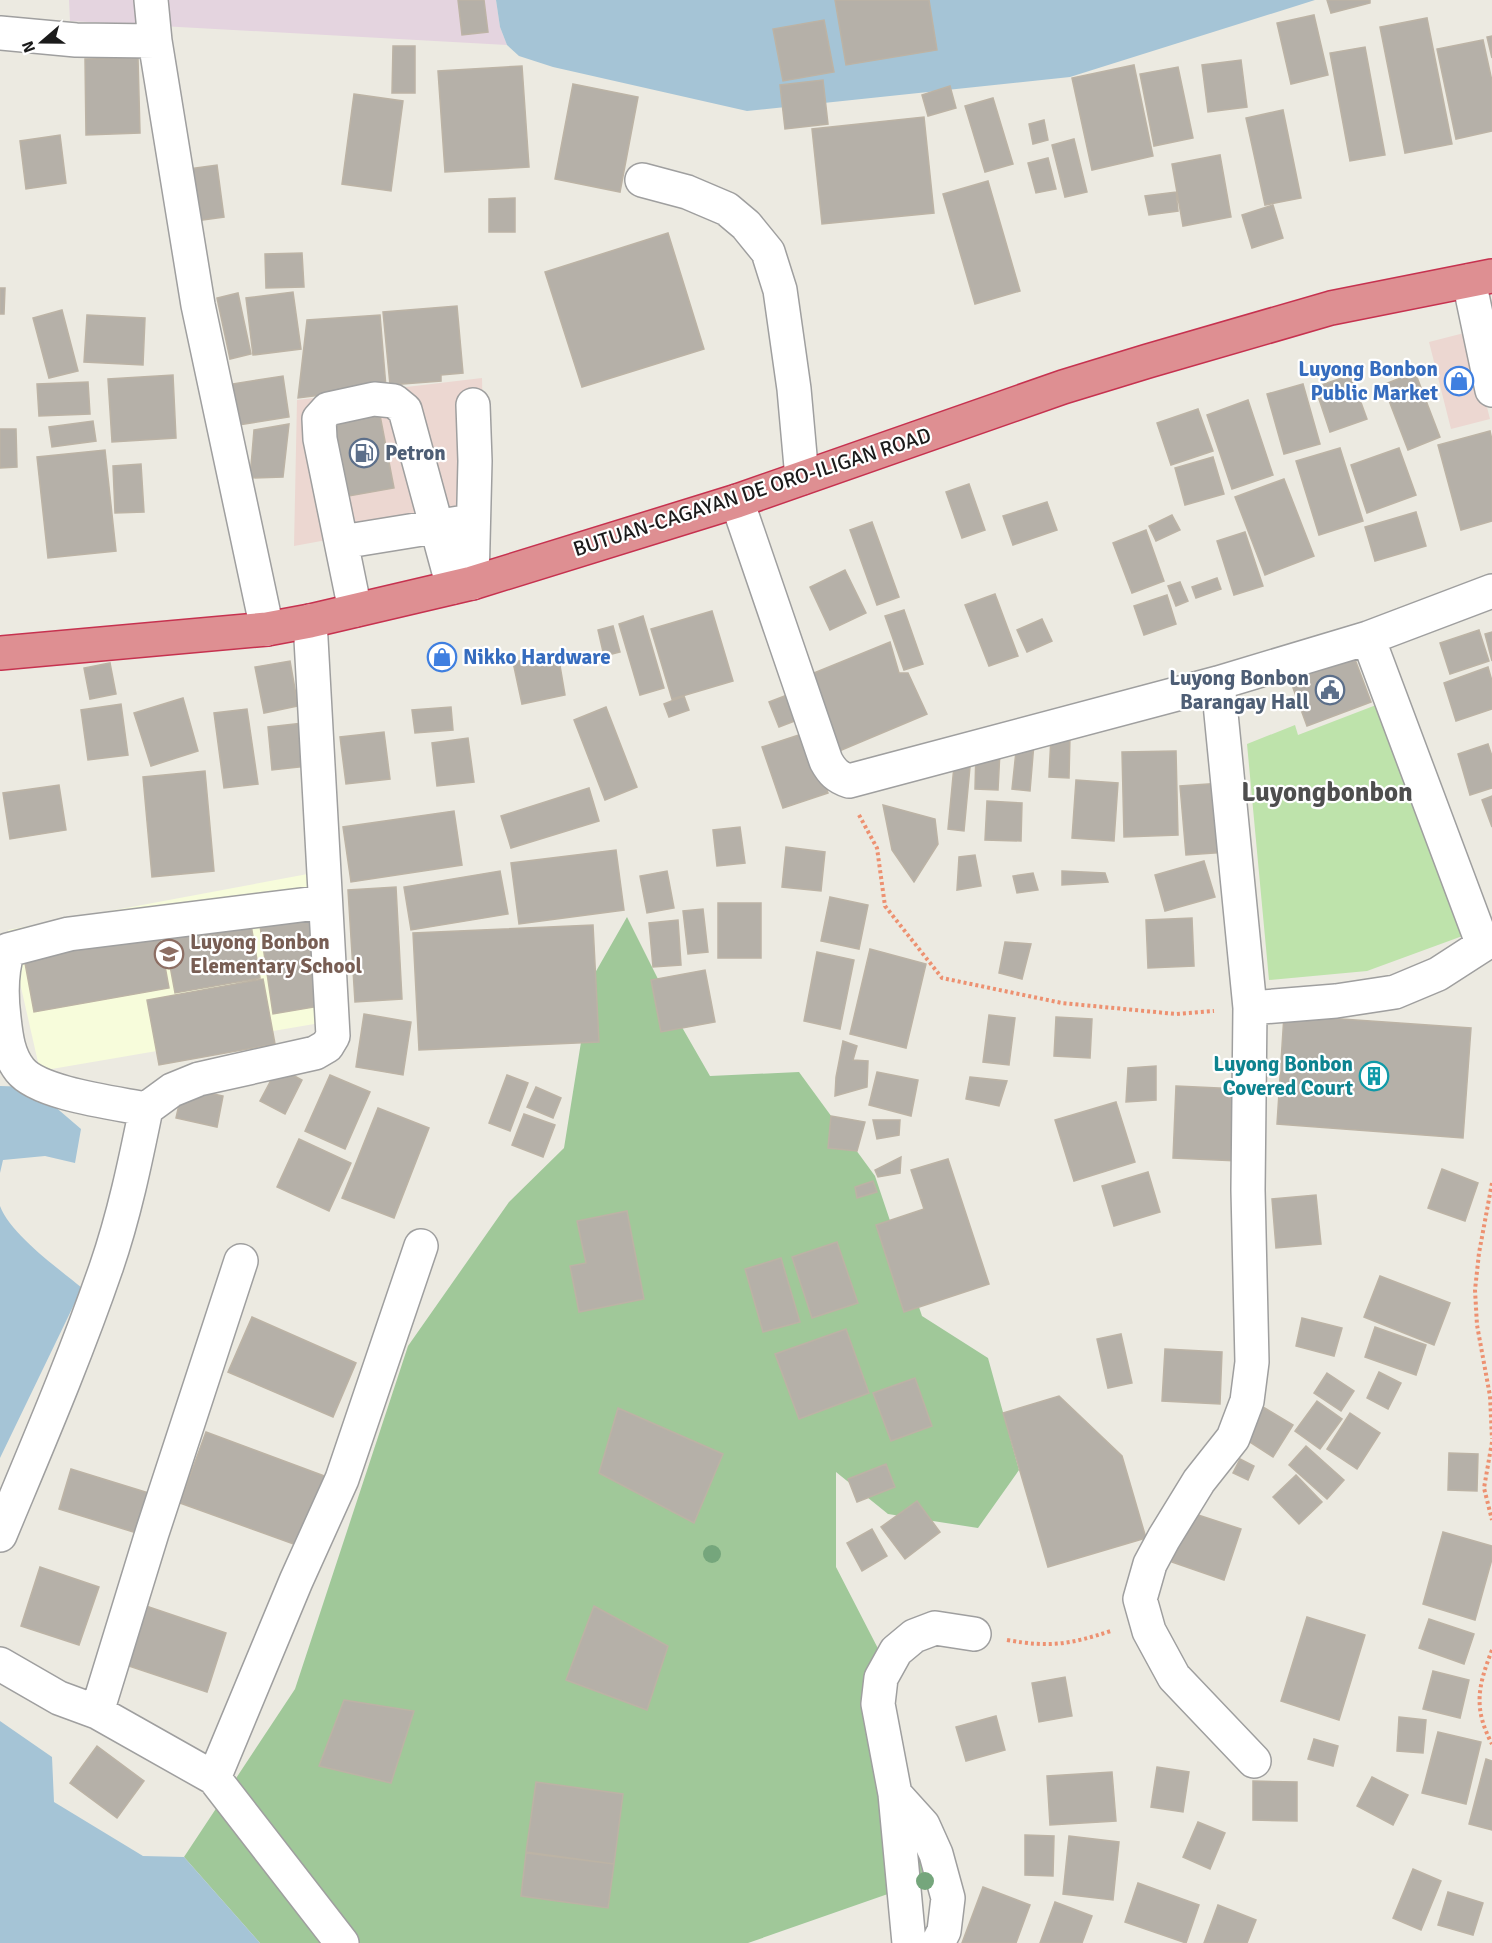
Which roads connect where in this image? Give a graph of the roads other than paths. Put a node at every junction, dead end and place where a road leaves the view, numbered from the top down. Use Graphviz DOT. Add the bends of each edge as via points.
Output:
graph roads {
  1 [pos="151,0"];
  2 [pos="0,33"];
  3 [pos="155,41"];
  4 [pos="642,180"];
  5 [pos="1480,278"];
  6 [pos="1492,390"];
  7 [pos="473,405"];
  8 [pos="802,478"];
  9 [pos="737,501"];
  10 [pos="473,521"];
  11 [pos="437,526"];
  12 [pos="342,542"];
  13 [pos="463,585"];
  14 [pos="1492,591"];
  15 [pos="355,610"];
  16 [pos="310,621"];
  17 [pos="267,629"];
  18 [pos="1368,638"];
  19 [pos="0,653"];
  20 [pos="1218,683"];
  21 [pos="325,902"];
  22 [pos="1488,942"];
  23 [pos="1250,1008"];
  24 [pos="146,1109"];
  25 [pos="421,1246"];
  26 [pos="241,1261"];
  27 [pos="0,1534"];
  28 [pos="974,1634"];
  29 [pos="0,1664"];
  30 [pos="97,1712"];
  31 [pos="1254,1761"];
  32 [pos="214,1778"];
  33 [pos="895,1794"];
  34 [pos="342,1943"];
  35 [pos="909,1943"];
  36 [pos="938,1943"];
  1 -- 3 [label="street"];
  2 -- 3 [label="street" via="76,40"];
  3 -- 17 [label="street" via="198,305"];
  4 -- 8 [label="street" via="687,192 727,209 768,252 780,290"];
  5 -- 6 [label="street"];
  5 -- 8 [label="highway, BUTUAN-CAGAYAN DE ORO-ILIGAN ROAD" via="1330,308 1148,360"];
  7 -- 10 [label="street"];
  8 -- 9 [label="highway, BUTUAN-CAGAYAN DE ORO-ILIGAN ROAD"];
  9 -- 13 [label="highway, BUTUAN-CAGAYAN DE ORO-ILIGAN ROAD"];
  9 -- 20 [label="street" via="826,761 832,771 849,781"];
  10 -- 11 [label="street"];
  10 -- 13 [label="street"];
  11 -- 12 [label="street"];
  11 -- 12 [label="street" via="405,410 394,401 374,399 328,409 319,419"];
  11 -- 13 [label="street"];
  12 -- 15 [label="street"];
  13 -- 15 [label="highway, BUTUAN-CAGAYAN DE ORO-ILIGAN ROAD"];
  14 -- 18 [label="street"];
  15 -- 16 [label="highway, BUTUAN-CAGAYAN DE ORO-ILIGAN ROAD"];
  16 -- 17 [label="highway, BUTUAN-CAGAYAN DE ORO-ILIGAN ROAD"];
  16 -- 21 [label="street"];
  17 -- 19 [label="highway, BUTUAN-CAGAYAN DE ORO-ILIGAN ROAD"];
  18 -- 20 [label="street"];
  18 -- 22 [label="street"];
  20 -- 23 [label="street"];
  21 -- 24 [label="street" via="334,1019 333,1036 327,1046 315,1053 200,1079 172,1090"];
  21 -- 24 [label="street" via="69,934 8,950 3,967 2,1004 7,1043 20,1071 31,1080 70,1094"];
  22 -- 23 [label="street" via="1438,974 1395,992"];
  23 -- 31 [label="street" via="1248,1190 1252,1362 1247,1401 1233,1438 1199,1481 1164,1538 1150,1564 1140,1599 1149,1631 1174,1677"];
  24 -- 27 [label="street" via="132,1178 107,1266"];
  25 -- 32 [label="street" via="342,1479"];
  26 -- 30 [label="street"];
  28 -- 33 [label="street" via="935,1628 914,1636 887,1665 878,1704"];
  29 -- 30 [label="street" via="59,1698"];
  30 -- 32 [label="street"];
  32 -- 34 [label="street"];
  33 -- 35 [label="street"];
  33 -- 36 [label="street" via="923,1825 936,1854 948,1898 944,1931"];
}
